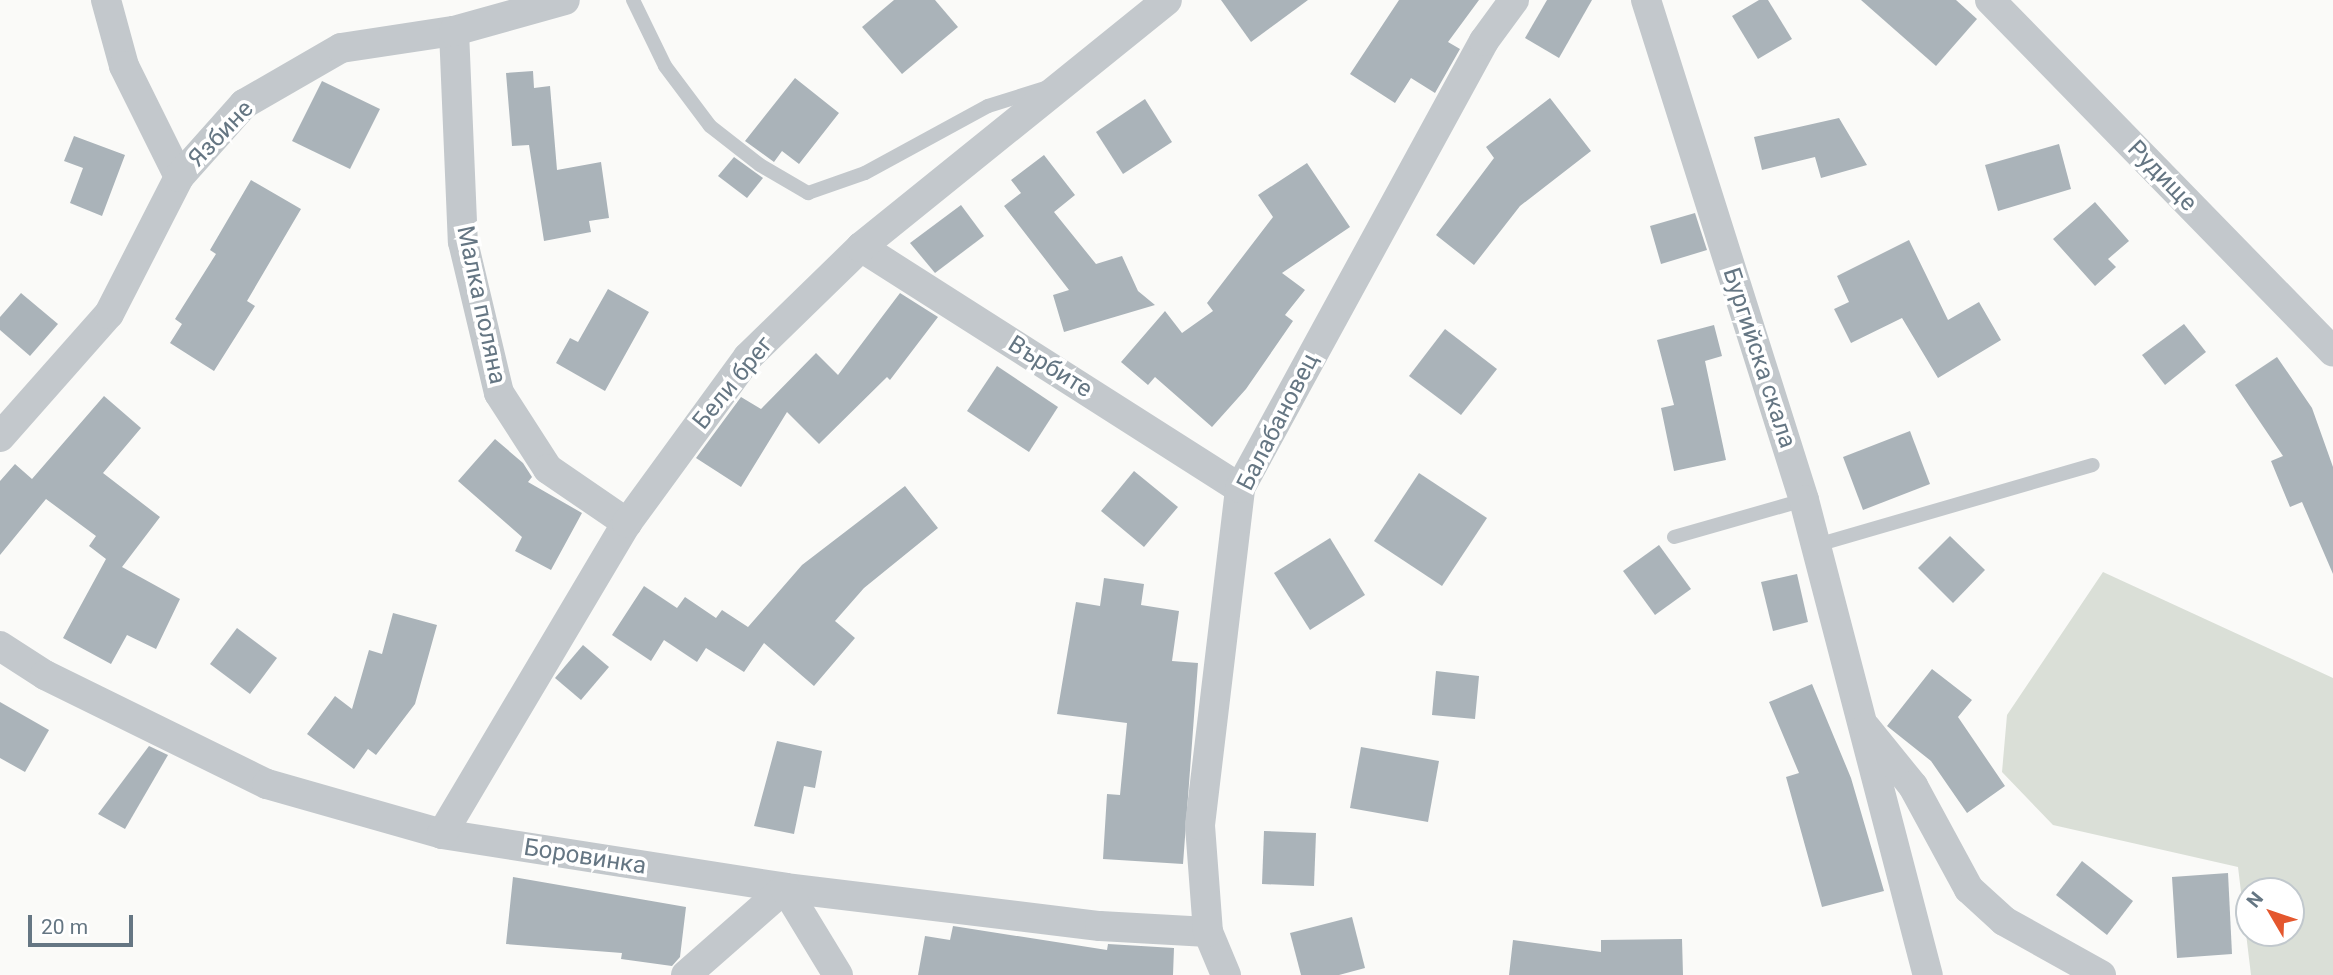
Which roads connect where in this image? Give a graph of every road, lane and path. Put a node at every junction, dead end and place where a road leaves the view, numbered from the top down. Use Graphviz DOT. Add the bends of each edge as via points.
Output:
graph roads {
  1 [pos="106,0"];
  2 [pos="565,0"];
  3 [pos="633,0"];
  4 [pos="1167,0"];
  5 [pos="1514,0"];
  6 [pos="1646,0"];
  7 [pos="1990,0"];
  8 [pos="454,32"];
  9 [pos="1069,79"];
  10 [pos="179,177"];
  11 [pos="861,247"];
  12 [pos="2333,351"];
  13 [pos="0,437"];
  14 [pos="2093,465"];
  15 [pos="1240,488"];
  16 [pos="1804,500"];
  17 [pos="627,523"];
  18 [pos="1674,537"];
  19 [pos="1817,545"];
  20 [pos="0,646"];
  21 [pos="1859,719"];
  22 [pos="442,834"];
  23 [pos="785,888"];
  24 [pos="1209,932"];
  25 [pos="686,975"];
  26 [pos="838,975"];
  27 [pos="1226,975"];
  28 [pos="1928,975"];
  29 [pos="2101,975"];
  1 -- 10 [label="street" via="124,66"];
  2 -- 8 [label="street, Язбине"];
  3 -- 9 [label="lane" via="665,66 710,125 760,165 807,193 864,173 988,106"];
  4 -- 9 [label="street, Бели брег"];
  5 -- 15 [label="street, Балабановец" via="1484,41"];
  6 -- 16 [label="street, Бургийска скала"];
  7 -- 12 [label="street, Рудище"];
  8 -- 10 [label="street, Язбине" via="341,48 244,104"];
  8 -- 17 [label="street, Малка поляна" via="463,242 499,393 548,469"];
  9 -- 11 [label="street, Бели брег"];
  10 -- 13 [label="street, Язбине" via="109,314"];
  11 -- 15 [label="street, Върбите"];
  11 -- 17 [label="street, Бели брег" via="748,357"];
  14 -- 19 [label="lane"];
  15 -- 24 [label="street, Балабановец" via="1200,825"];
  16 -- 18 [label="lane"];
  16 -- 19 [label="street, Бургийска скала"];
  17 -- 22 [label="street, Бели брег"];
  19 -- 21 [label="street, Бургийска скала"];
  20 -- 22 [label="street, Боровинка" via="45,675 267,784"];
  21 -- 28 [label="street, Бургийска скала"];
  21 -- 29 [label="street, Бургийска скала" via="1913,786 1969,889 2004,921"];
  22 -- 23 [label="street, Боровинка"];
  23 -- 24 [label="street, Боровинка" via="1100,926"];
  23 -- 25 [label="street"];
  23 -- 26 [label="street"];
  24 -- 27 [label="street, Балабановец"];
}
